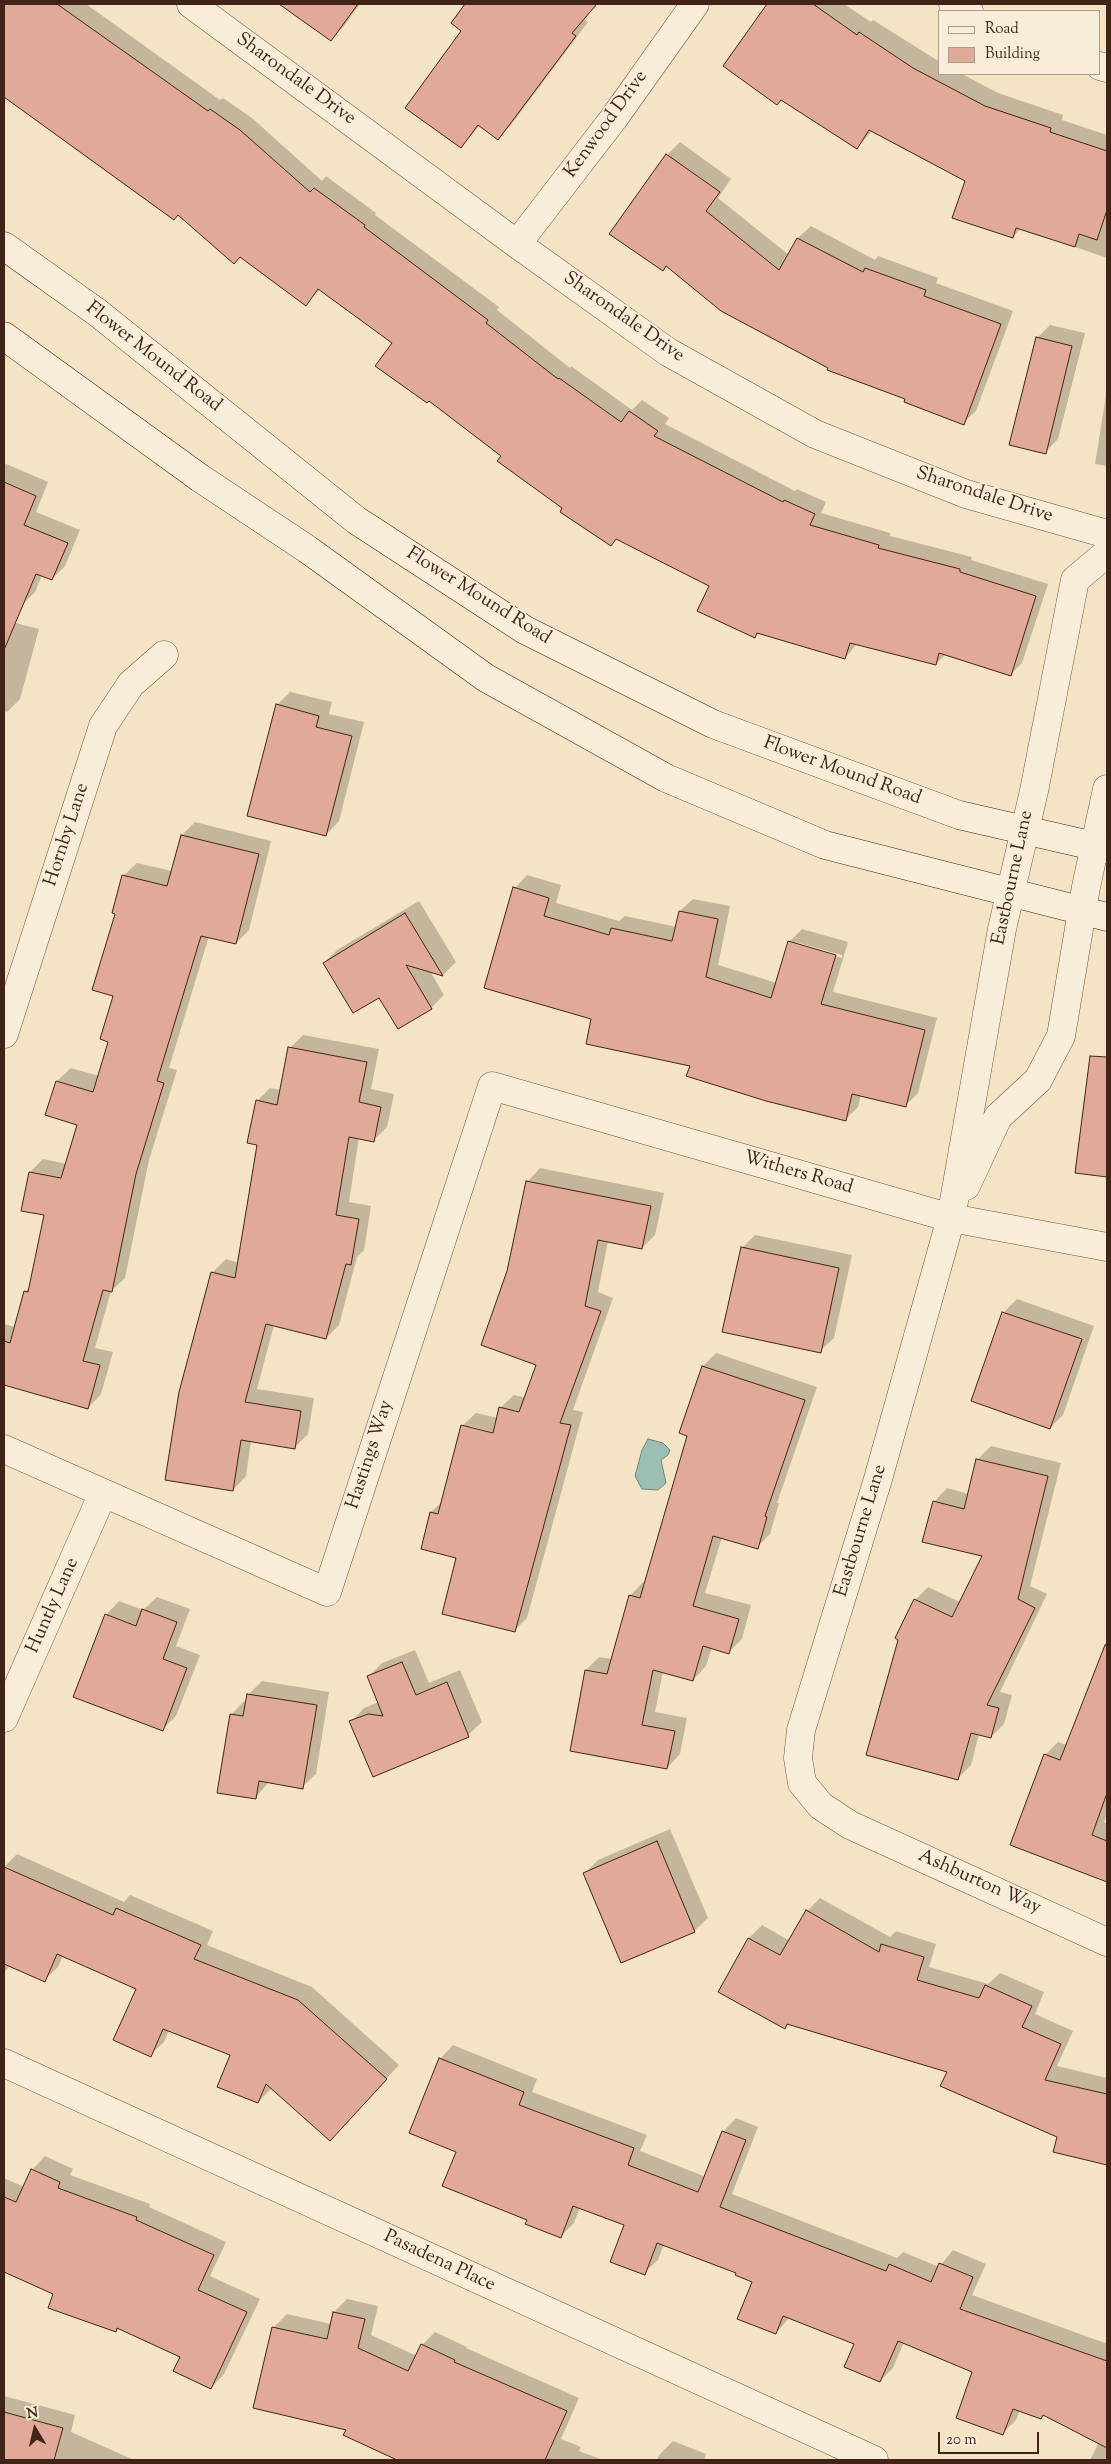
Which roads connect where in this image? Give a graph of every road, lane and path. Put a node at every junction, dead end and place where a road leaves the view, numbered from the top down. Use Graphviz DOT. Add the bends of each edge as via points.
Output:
graph roads {
  1 [pos="190,4"];
  2 [pos="695,4"];
  3 [pos="953,4"];
  4 [pos="967,10"];
  5 [pos="517,244"];
  6 [pos="4,246"];
  7 [pos="4,336"];
  8 [pos="1107,534"];
  9 [pos="1107,553"];
  10 [pos="164,655"];
  11 [pos="1107,790"];
  12 [pos="1025,829"];
  13 [pos="1102,848"];
  14 [pos="1010,893"];
  15 [pos="1095,915"];
  16 [pos="4,1034"];
  17 [pos="492,1086"];
  18 [pos="951,1218"];
  19 [pos="1107,1247"];
  20 [pos="4,1449"];
  21 [pos="103,1493"];
  22 [pos="4,1718"];
  23 [pos="850,1824"];
  24 [pos="1107,1942"];
  25 [pos="4,2063"];
  26 [pos="874,2460"];
  1 -- 5 [label="street, Sharondale Drive"];
  2 -- 5 [label="street, Kenwood Drive" via="614,118"];
  3 -- 4 [label="street"];
  5 -- 8 [label="street, Sharondale Drive" via="668,352 815,434 966,494"];
  6 -- 12 [label="street, Flower Mound Road" via="98,313 356,520 525,630 713,724 959,815"];
  7 -- 14 [label="street" via="486,678 666,778 816,841"];
  9 -- 12 [label="street, Eastbourne Lane" via="1075,580"];
  10 -- 16 [label="street, Hornby Lane" via="131,684 103,726"];
  11 -- 13 [label="street, Eastbourne Lane"];
  12 -- 13 [label="street, Flower Mound Road"];
  12 -- 14 [label="street, Eastbourne Lane"];
  13 -- 15 [label="street, Eastbourne Lane"];
  14 -- 15 [label="street"];
  14 -- 18 [label="street, Eastbourne Lane"];
  15 -- 18 [label="street, Eastbourne Lane" via="1061,1036 1038,1080 998,1117"];
  17 -- 18 [label="street, Withers Road"];
  17 -- 21 [label="street, Hastings Way" via="326,1592"];
  18 -- 19 [label="street, Withers Road"];
  18 -- 23 [label="street, Eastbourne Lane" via="878,1480 801,1730 798,1758 802,1783 821,1806"];
  20 -- 21 [label="street"];
  21 -- 22 [label="street, Huntly Lane"];
  23 -- 24 [label="street, Ashburton Way"];
  25 -- 26 [label="street, Pasadena Place"];
}
